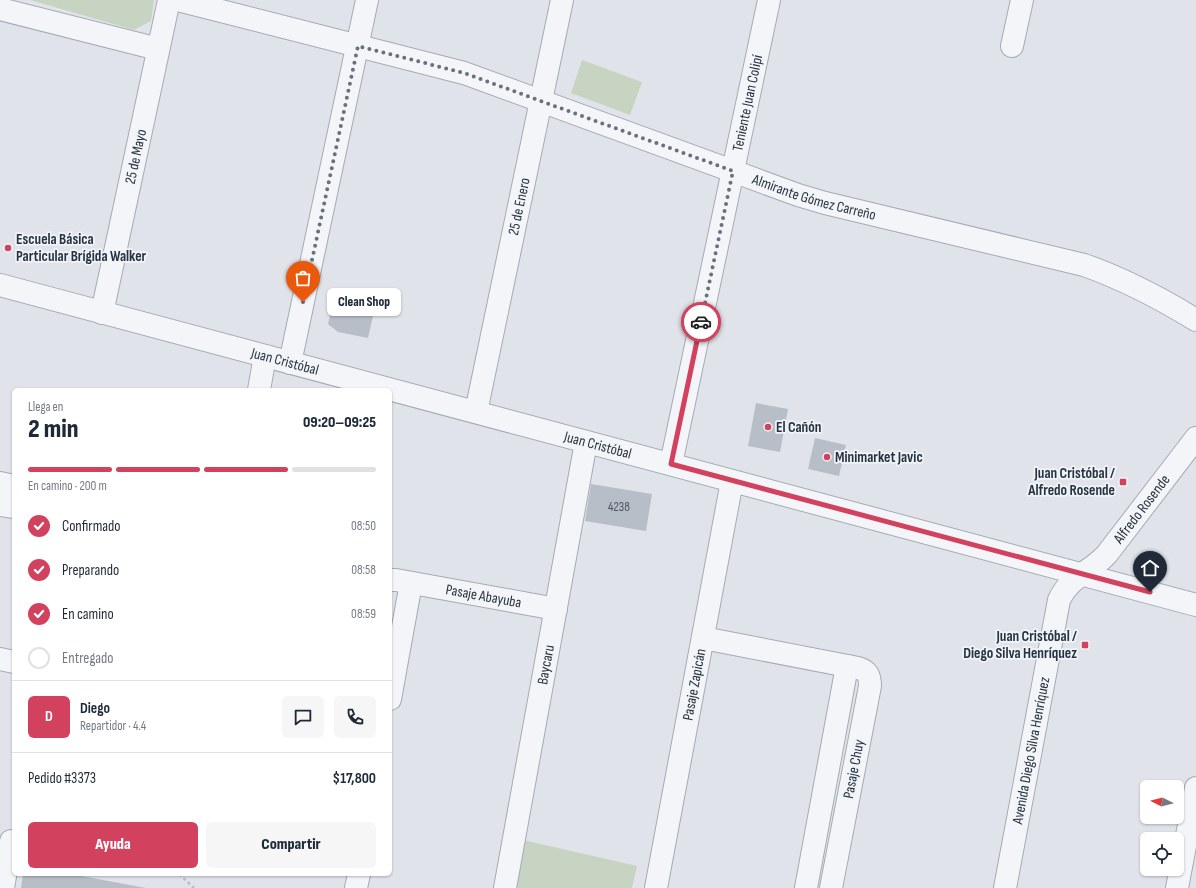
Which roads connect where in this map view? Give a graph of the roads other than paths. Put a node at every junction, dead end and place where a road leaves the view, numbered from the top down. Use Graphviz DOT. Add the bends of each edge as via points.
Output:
graph roads {
  1 [pos="169,0"];
  2 [pos="178,0"];
  3 [pos="367,0"];
  4 [pos="562,0"];
  5 [pos="769,0"];
  6 [pos="1022,0"];
  7 [pos="0,9"];
  8 [pos="358,46"];
  9 [pos="1012,46"];
  10 [pos="158,49"];
  11 [pos="540,101"];
  12 [pos="733,171"];
  13 [pos="0,285"];
  14 [pos="102,313"];
  15 [pos="1196,320"];
  16 [pos="265,356"];
  17 [pos="290,363"];
  18 [pos="259,388"];
  19 [pos="385,388"];
  20 [pos="392,390"];
  21 [pos="476,412"];
  22 [pos="1196,438"];
  23 [pos="586,442"];
  24 [pos="671,464"];
  25 [pos="732,481"];
  26 [pos="0,483"];
  27 [pos="12,486"];
  28 [pos="0,505"];
  29 [pos="12,507"];
  30 [pos="1082,574"];
  31 [pos="400,582"];
  32 [pos="1196,605"];
  33 [pos="556,609"];
  34 [pos="703,638"];
  35 [pos="0,659"];
  36 [pos="12,662"];
  37 [pos="847,666"];
  38 [pos="392,676"];
  39 [pos="1196,788"];
  40 [pos="12,841"];
  41 [pos="359,876"];
  42 [pos="3,888"];
  43 [pos="356,888"];
  44 [pos="504,888"];
  45 [pos="656,888"];
  46 [pos="806,888"];
  47 [pos="831,888"];
  48 [pos="1005,888"];
  49 [pos="1177,888"];
  1 -- 10 [label="street, 25 de Mayo"];
  2 -- 8 [label="street, Almirante Gómez Carreño"];
  3 -- 8 [label="street"];
  4 -- 11 [label="street, 25 de Enero"];
  5 -- 12 [label="street, Teniente Juan Colipí"];
  6 -- 9 [label="street"];
  7 -- 10 [label="street"];
  8 -- 11 [label="street, Almirante Gómez Carreño" via="464,73"];
  8 -- 17 [label="street"];
  10 -- 14 [label="street, 25 de Mayo"];
  11 -- 12 [label="street, Almirante Gómez Carreño"];
  11 -- 21 [label="street, 25 de Enero"];
  12 -- 15 [label="street, Almirante Gómez Carreño" via="825,203 1084,265 1146,291"];
  12 -- 24 [label="street, Teniente Juan Colipí"];
  13 -- 14 [label="street, Juan Cristóbal"];
  14 -- 16 [label="street, Juan Cristóbal"];
  16 -- 17 [label="street, Juan Cristóbal"];
  16 -- 18 [label="street"];
  17 -- 19 [label="street, Juan Cristóbal"];
  20 -- 21 [label="street, Juan Cristóbal"];
  21 -- 23 [label="street, Juan Cristóbal"];
  22 -- 30 [label="street, Alfredo Rosende" via="1107,554"];
  23 -- 24 [label="street, Juan Cristóbal"];
  23 -- 33 [label="street, Baycaru"];
  24 -- 25 [label="street, Juan Cristóbal"];
  25 -- 30 [label="street, Juan Cristóbal"];
  25 -- 34 [label="street, Pasaje Zapicán"];
  26 -- 27 [label="street"];
  28 -- 29 [label="street"];
  30 -- 32 [label="street, Juan Cristóbal"];
  30 -- 48 [label="street, Avenida Diego Silva Henríquez" via="1067,586 1059,600"];
  31 -- 33 [label="street, Pasaje Abayuba"];
  31 -- 38 [label="street, Pasaje Abayuba"];
  33 -- 44 [label="street, Baycaru"];
  34 -- 37 [label="street, Pasaje Chuy"];
  34 -- 45 [label="street, Pasaje Zapicán"];
  35 -- 36 [label="street"];
  37 -- 46 [label="street, Pasaje Chuy"];
  37 -- 47 [label="street, Pasaje Chuy" via="868,673 870,686"];
  39 -- 49 [label="street"];
  40 -- 42 [label="street"];
  41 -- 43 [label="street"];
}
